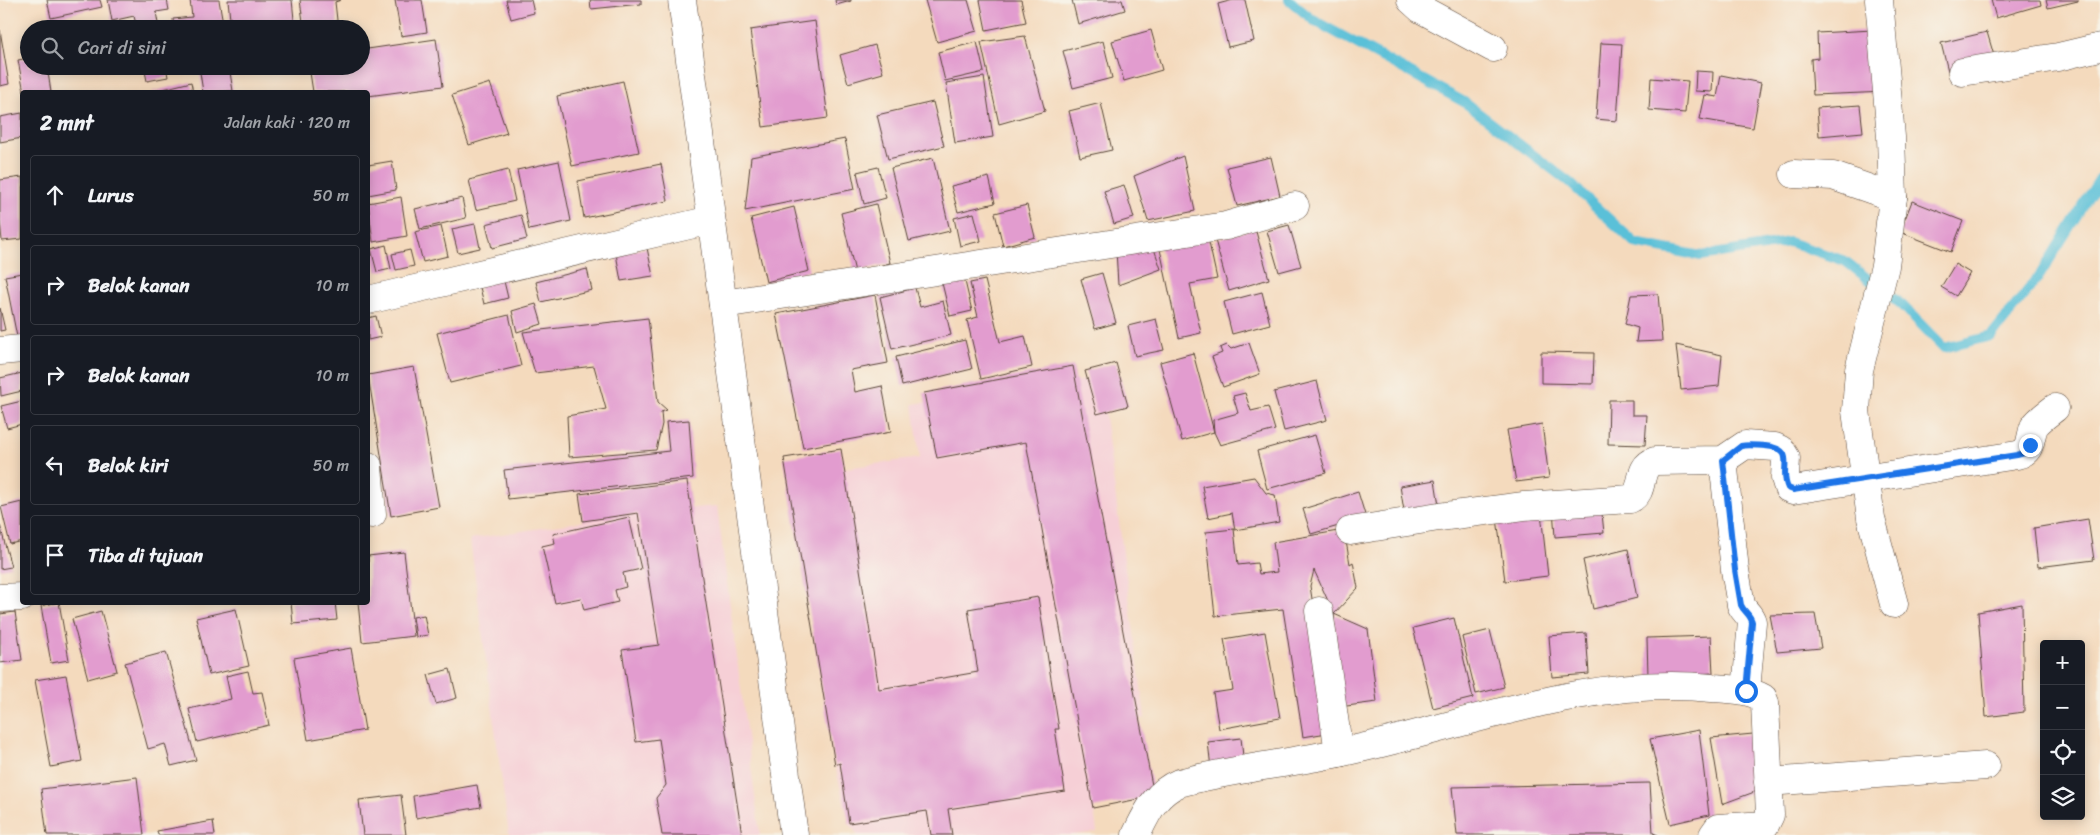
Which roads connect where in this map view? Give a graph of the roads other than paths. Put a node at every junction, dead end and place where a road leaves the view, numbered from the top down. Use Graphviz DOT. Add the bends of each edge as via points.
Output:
graph roads {
  1 [pos="682,0"];
  2 [pos="1410,0"];
  3 [pos="1880,0"];
  4 [pos="1493,48"];
  5 [pos="2100,48"];
  6 [pos="1962,72"];
  7 [pos="1794,174"];
  8 [pos="1893,197"];
  9 [pos="1295,206"];
  10 [pos="712,220"];
  11 [pos="370,300"];
  12 [pos="723,304"];
  13 [pos="20,349"];
  14 [pos="0,351"];
  15 [pos="2055,408"];
  16 [pos="1723,460"];
  17 [pos="1865,478"];
  18 [pos="370,490"];
  19 [pos="372,514"];
  20 [pos="1350,531"];
  21 [pos="20,597"];
  22 [pos="0,598"];
  23 [pos="1894,604"];
  24 [pos="1319,611"];
  25 [pos="1746,691"];
  26 [pos="1339,753"];
  27 [pos="1986,766"];
  28 [pos="1768,782"];
  29 [pos="794,835"];
  30 [pos="1136,835"];
  31 [pos="1713,835"];
  1 -- 10 [label="street"];
  2 -- 4 [label="street"];
  3 -- 8 [label="street"];
  5 -- 6 [label="street"];
  7 -- 8 [label="street" via="1833,176"];
  8 -- 17 [label="street" via="1886,266 1859,370 1856,411"];
  9 -- 12 [label="street" via="1226,226"];
  10 -- 11 [label="street"];
  10 -- 12 [label="street"];
  12 -- 29 [label="street"];
  13 -- 14 [label="street"];
  15 -- 17 [label="street" via="2035,426 2024,453"];
  16 -- 17 [label="street" via="1741,446 1776,447 1786,458 1785,483 1793,490"];
  16 -- 20 [label="street" via="1650,462 1638,493 1630,499 1524,506"];
  16 -- 25 [label="street" via="1741,605 1752,622"];
  17 -- 23 [label="street" via="1870,518"];
  18 -- 19 [label="street"];
  21 -- 22 [label="street"];
  24 -- 26 [label="street"];
  25 -- 26 [label="street" via="1678,684 1555,698"];
  25 -- 28 [label="street" via="1763,698 1765,703"];
  26 -- 30 [label="street" via="1179,782 1159,794"];
  27 -- 28 [label="street"];
  28 -- 31 [label="street" via="1770,816 1765,825 1718,828"];
}
